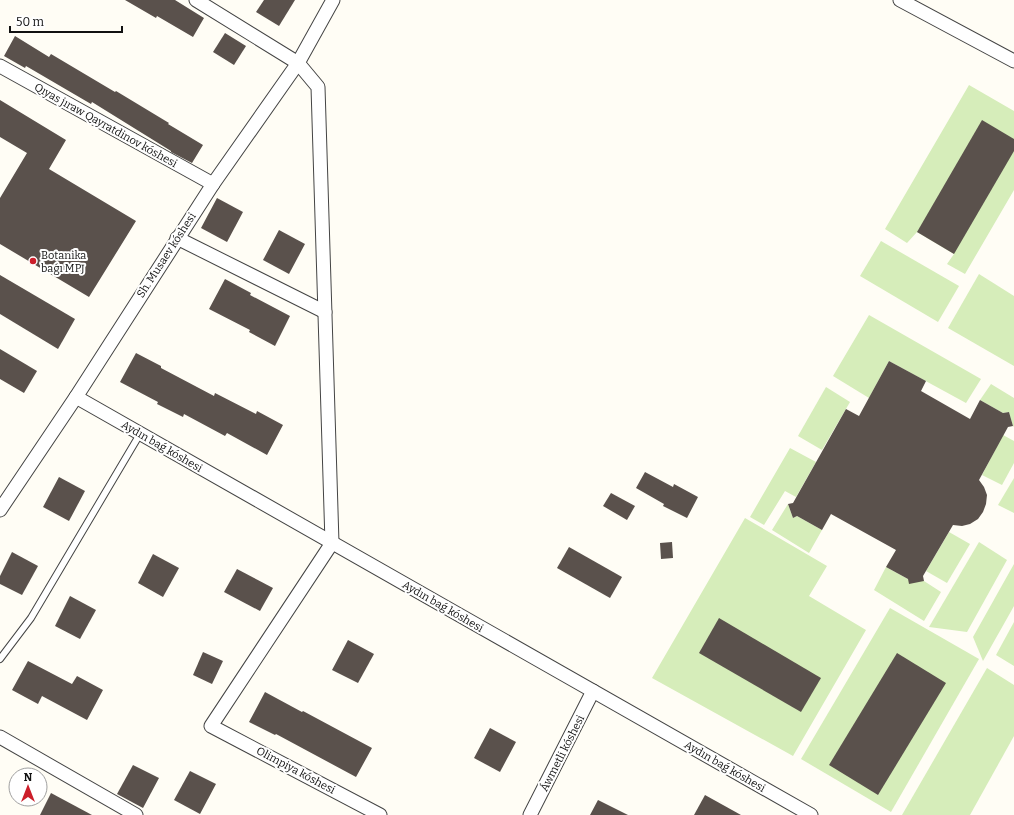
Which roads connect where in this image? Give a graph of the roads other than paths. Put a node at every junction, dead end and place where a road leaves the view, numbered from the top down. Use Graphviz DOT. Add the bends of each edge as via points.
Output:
graph roads {
  1 [pos="196,0"];
  2 [pos="333,0"];
  3 [pos="900,0"];
  4 [pos="1014,61"];
  5 [pos="298,63"];
  6 [pos="0,66"];
  7 [pos="213,184"];
  8 [pos="177,238"];
  9 [pos="325,312"];
  10 [pos="76,397"];
  11 [pos="140,434"];
  12 [pos="0,510"];
  13 [pos="332,543"];
  14 [pos="0,659"];
  15 [pos="593,691"];
  16 [pos="0,737"];
  17 [pos="136,815"];
  18 [pos="380,815"];
  19 [pos="530,815"];
  20 [pos="811,815"];
  1 -- 5 [label="street"];
  2 -- 5 [label="street, Sh. Musaev kóshesi"];
  3 -- 4 [label="street"];
  5 -- 7 [label="street, Sh. Musaev kóshesi"];
  5 -- 9 [label="street" via="318,87"];
  6 -- 7 [label="street, Qıyas jıraw Qayratdinov kóshesi"];
  7 -- 8 [label="street, Sh. Musaev kóshesi"];
  8 -- 9 [label="street"];
  8 -- 10 [label="street, Sh. Musaev kóshesi"];
  9 -- 13 [label="street"];
  10 -- 11 [label="street, Aydın baǵ kóshesi"];
  10 -- 12 [label="street, Sh. Musaev kóshesi"];
  11 -- 13 [label="street, Aydın baǵ kóshesi"];
  11 -- 14 [label="lane" via="31,618"];
  13 -- 15 [label="street, Aydın baǵ kóshesi"];
  13 -- 18 [label="street, Olimpiya kóshesi" via="211,726"];
  15 -- 19 [label="street, Áwmetli kóshesi"];
  15 -- 20 [label="street, Aydın baǵ kóshesi"];
  16 -- 17 [label="street"];
}
